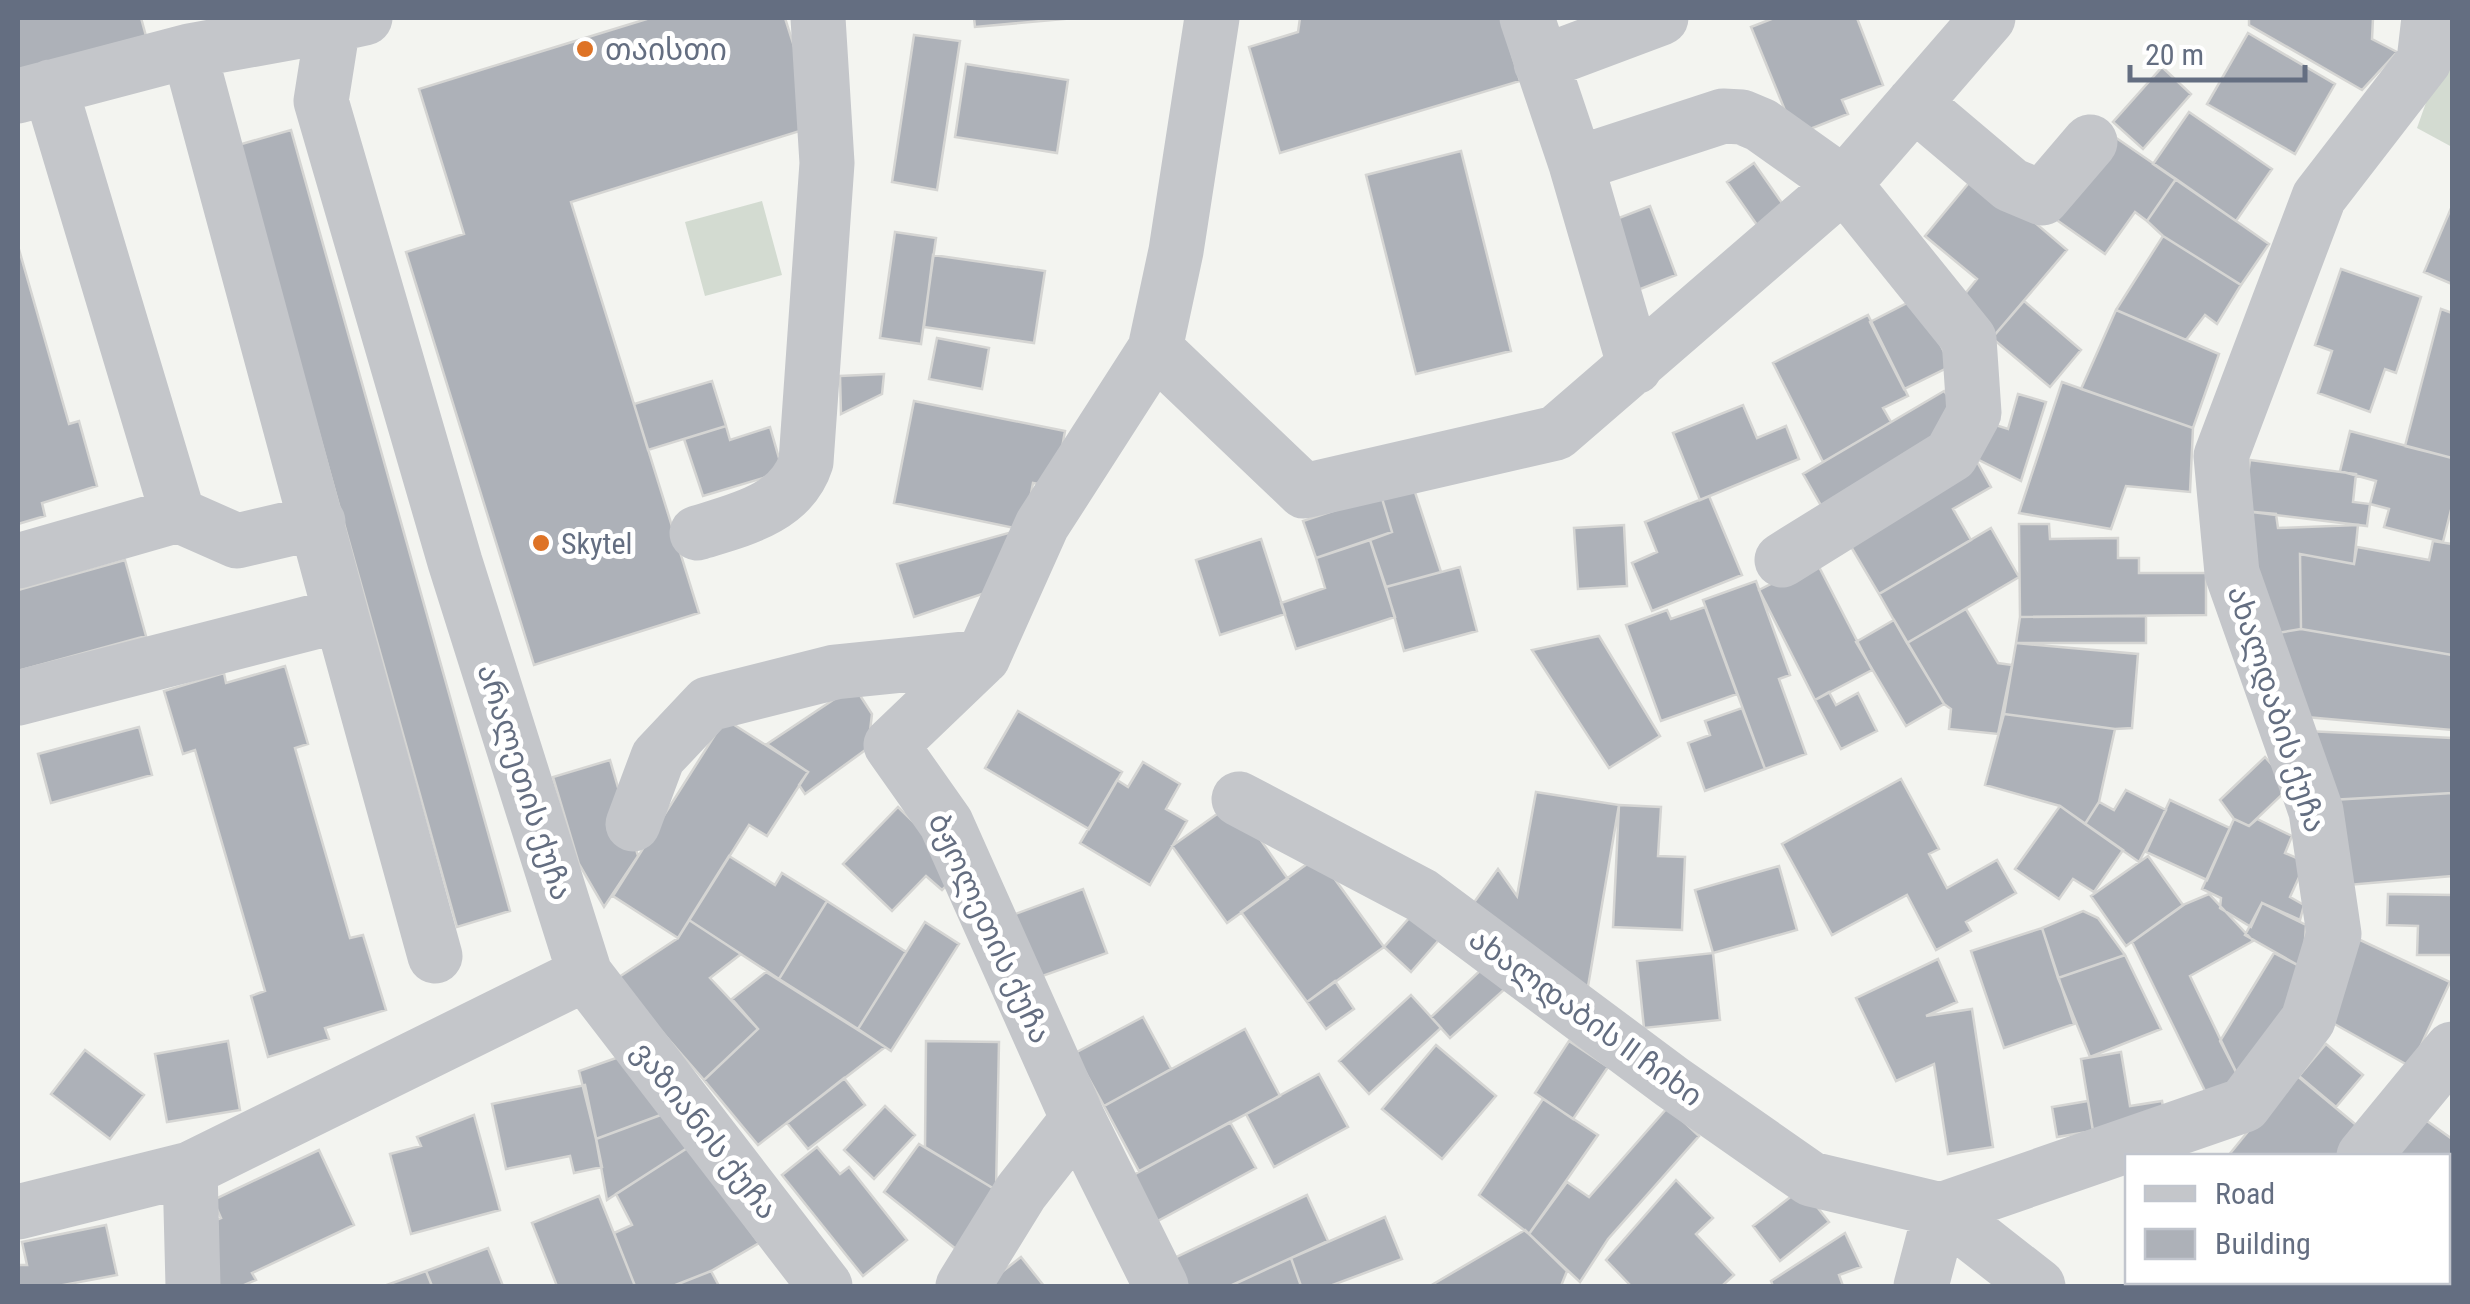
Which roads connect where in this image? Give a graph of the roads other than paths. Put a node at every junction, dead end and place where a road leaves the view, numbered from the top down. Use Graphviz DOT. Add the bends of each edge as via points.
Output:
graph roads {
  1 [pos="818,18"];
  2 [pos="1212,18"];
  3 [pos="1661,18"];
  4 [pos="1988,18"];
  5 [pos="2429,18"];
  6 [pos="349,22"];
  7 [pos="1534,40"];
  8 [pos="190,50"];
  9 [pos="34,91"];
  10 [pos="1914,103"];
  11 [pos="2090,142"];
  12 [pos="1576,164"];
  13 [pos="1844,184"];
  14 [pos="1155,349"];
  15 [pos="1635,367"];
  16 [pos="178,515"];
  17 [pos="318,522"];
  18 [pos="697,533"];
  19 [pos="1782,560"];
  20 [pos="18,561"];
  21 [pos="341,614"];
  22 [pos="983,657"];
  23 [pos="18,698"];
  24 [pos="1240,799"];
  25 [pos="633,824"];
  26 [pos="435,956"];
  27 [pos="586,974"];
  28 [pos="2452,1049"];
  29 [pos="1078,1119"];
  30 [pos="2366,1154"];
  31 [pos="190,1169"];
  32 [pos="1941,1210"];
  33 [pos="18,1212"];
  34 [pos="193,1286"];
  35 [pos="825,1286"];
  36 [pos="963,1286"];
  37 [pos="1161,1286"];
  38 [pos="1921,1286"];
  39 [pos="2038,1286"];
  1 -- 18 [label="street" via="827,163 806,462 800,481 780,500"];
  2 -- 14 [label="street"];
  3 -- 7 [label="street"];
  4 -- 10 [label="street"];
  5 -- 32 [label="street, ახალდაბის ქუჩა" via="2424,61 2319,197 2221,456 2232,572 2316,811 2334,934 2308,1020 2244,1105"];
  6 -- 8 [label="street"];
  6 -- 27 [label="street, არალეთის ქუჩა" via="321,101 455,562"];
  7 -- 12 [label="street"];
  8 -- 9 [label="street"];
  8 -- 17 [label="street"];
  9 -- 16 [label="street"];
  10 -- 11 [label="street" via="2011,185 2042,198"];
  10 -- 13 [label="street"];
  12 -- 13 [label="street" via="1722,116 1742,117"];
  12 -- 15 [label="street"];
  13 -- 15 [label="street"];
  13 -- 19 [label="street" via="1969,339 1974,413 1951,455"];
  14 -- 15 [label="street" via="1304,491 1556,433"];
  14 -- 22 [label="street, ბჟოლეთის ქუჩა" via="1042,526"];
  16 -- 17 [label="street" via="237,541"];
  16 -- 20 [label="street"];
  17 -- 21 [label="street"];
  21 -- 23 [label="street"];
  21 -- 26 [label="street"];
  22 -- 25 [label="street" via="835,672 708,704 658,757"];
  22 -- 29 [label="street, ბჟოლეთის ქუჩა" via="891,745 946,823"];
  24 -- 32 [label="street, ახალდაბის II ჩიხი" via="1421,895 1812,1179"];
  27 -- 31 [label="street"];
  27 -- 35 [label="street, ვაზიანის ქუჩა"];
  28 -- 30 [label="street"];
  29 -- 36 [label="street" via="1021,1192"];
  29 -- 37 [label="street, ბჟოლეთის ქუჩა"];
  31 -- 33 [label="street"];
  31 -- 34 [label="street"];
  32 -- 38 [label="street"];
  32 -- 39 [label="street"];
}
